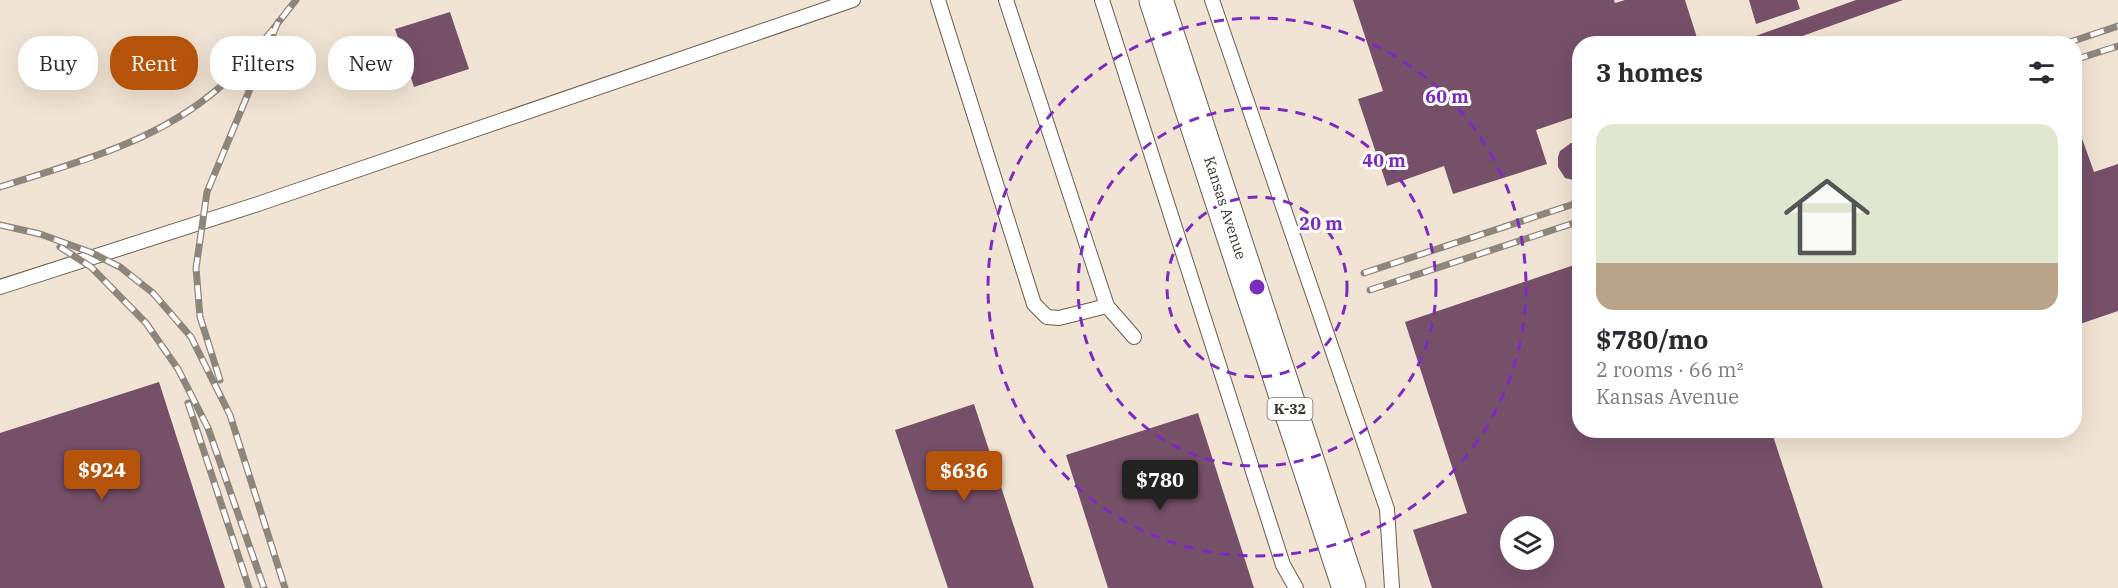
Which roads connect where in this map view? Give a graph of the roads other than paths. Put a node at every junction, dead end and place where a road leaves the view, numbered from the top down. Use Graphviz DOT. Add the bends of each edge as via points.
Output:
graph roads {
  1 [pos="853,0"];
  2 [pos="938,0"];
  3 [pos="1006,0"];
  4 [pos="1102,0"];
  5 [pos="1156,0"];
  6 [pos="1212,0"];
  7 [pos="0,287"];
  8 [pos="1107,306"];
  9 [pos="1134,337"];
  10 [pos="1296,588"];
  11 [pos="1349,588"];
  12 [pos="1392,588"];
  1 -- 7 [label="lane" via="258,204"];
  2 -- 8 [label="lane" via="1034,304 1047,317 1059,318"];
  3 -- 8 [label="lane"];
  4 -- 10 [label="lane" via="1283,565"];
  5 -- 11 [label="main road, Kansas Avenue / K-32"];
  6 -- 12 [label="lane" via="1387,509"];
  8 -- 9 [label="lane"];
}
